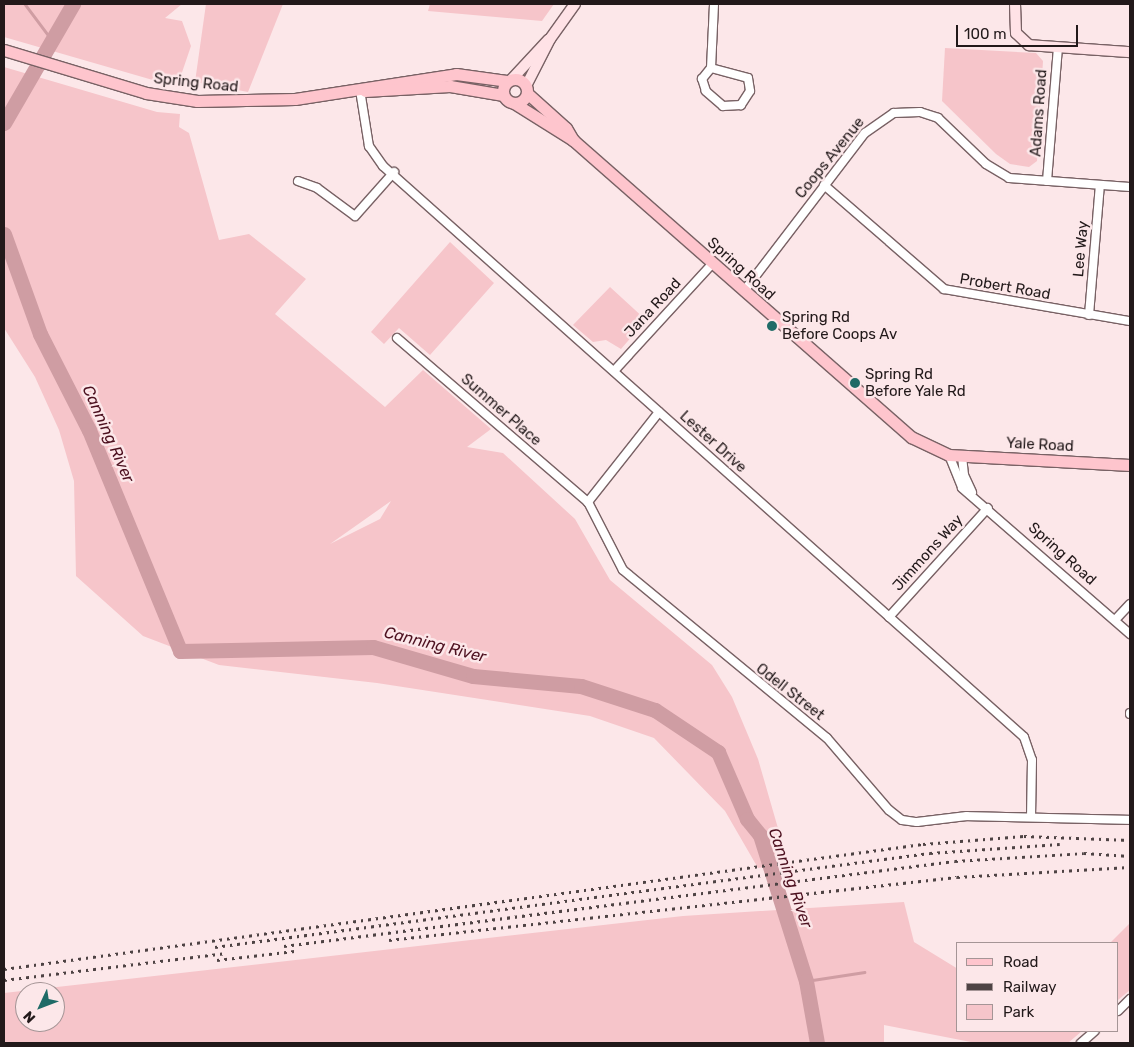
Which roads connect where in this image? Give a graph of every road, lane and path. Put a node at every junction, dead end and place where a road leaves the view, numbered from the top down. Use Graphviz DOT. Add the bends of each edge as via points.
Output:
graph roads {
  1 [pos="575,4"];
  2 [pos="714,4"];
  3 [pos="1015,4"];
  4 [pos="550,39"];
  5 [pos="1058,48"];
  6 [pos="4,50"];
  7 [pos="1130,52"];
  8 [pos="711,68"];
  9 [pos="510,80"];
  10 [pos="526,89"];
  11 [pos="360,90"];
  12 [pos="503,96"];
  13 [pos="514,103"];
  14 [pos="573,140"];
  15 [pos="394,172"];
  16 [pos="298,181"];
  17 [pos="1048,181"];
  18 [pos="824,185"];
  19 [pos="1100,185"];
  20 [pos="1130,187"];
  21 [pos="713,263"];
  22 [pos="744,291"];
  23 [pos="1088,315"];
  24 [pos="1130,321"];
  25 [pos="397,338"];
  26 [pos="614,371"];
  27 [pos="659,412"];
  28 [pos="949,455"];
  29 [pos="962,456"];
  30 [pos="1130,465"];
  31 [pos="974,496"];
  32 [pos="588,502"];
  33 [pos="988,508"];
  34 [pos="1130,604"];
  35 [pos="889,617"];
  36 [pos="1115,620"];
  37 [pos="1130,634"];
  38 [pos="1031,817"];
  39 [pos="1130,820"];
  40 [pos="1130,999"];
  41 [pos="1119,1009"];
  42 [pos="1094,1032"];
  43 [pos="1081,1043"];
  1 -- 4 [label="main road"];
  2 -- 8 [label="street"];
  3 -- 5 [label="main road" via="1015,29 1021,40"];
  4 -- 9 [label="main road"];
  4 -- 10 [label="main road"];
  5 -- 7 [label="main road"];
  5 -- 17 [label="street, Adams Road"];
  6 -- 11 [label="main road, Spring Road" via="100,80 197,101 266,101"];
  8 -- 8 [label="street" via="748,78 750,91 741,105 723,106 706,91 702,79"];
  9 -- 10 [label="main road, Spring Road"];
  9 -- 11 [label="main road, Spring Road" via="456,74 381,83"];
  9 -- 12 [label="main road"];
  10 -- 13 [label="main road"];
  10 -- 14 [label="main road, Spring Road" via="566,128"];
  11 -- 12 [label="main road, Spring Road" via="450,86"];
  11 -- 15 [label="street, Lester Drive" via="370,146"];
  12 -- 13 [label="main road, Spring Road"];
  13 -- 14 [label="main road, Spring Road"];
  14 -- 21 [label="main road, Spring Road"];
  15 -- 16 [label="street" via="355,216 317,188"];
  15 -- 26 [label="street, Lester Drive"];
  17 -- 18 [label="street, Coops Avenue" via="1000,174 938,118 910,112 876,122"];
  17 -- 19 [label="street, Coops Avenue"];
  18 -- 22 [label="street, Coops Avenue"];
  18 -- 23 [label="street, Probert Road" via="944,289"];
  19 -- 20 [label="street, Coops Avenue"];
  19 -- 23 [label="street, Lee Way"];
  21 -- 22 [label="main road, Spring Road"];
  21 -- 26 [label="street, Jana Road"];
  22 -- 28 [label="main road, Spring Road" via="895,425"];
  23 -- 24 [label="street, Probert Road"];
  25 -- 32 [label="street, Summer Place"];
  26 -- 27 [label="street, Lester Drive"];
  27 -- 32 [label="street"];
  27 -- 35 [label="street, Lester Drive"];
  28 -- 29 [label="main road, Yale Road"];
  28 -- 31 [label="street, Spring Road" via="954,475"];
  29 -- 30 [label="main road, Yale Road"];
  29 -- 31 [label="street, Spring Road" via="966,483"];
  31 -- 33 [label="street, Spring Road"];
  32 -- 38 [label="street, Odell Street" via="624,570 827,738 902,820"];
  33 -- 35 [label="street, Jimmons Way"];
  33 -- 36 [label="street, Spring Road"];
  34 -- 36 [label="street"];
  35 -- 38 [label="street, Lester Drive" via="1024,737 1032,760"];
  36 -- 37 [label="street, Spring Road"];
  38 -- 39 [label="street, Odell Street"];
  40 -- 41 [label="street"];
  42 -- 43 [label="street"];
}
